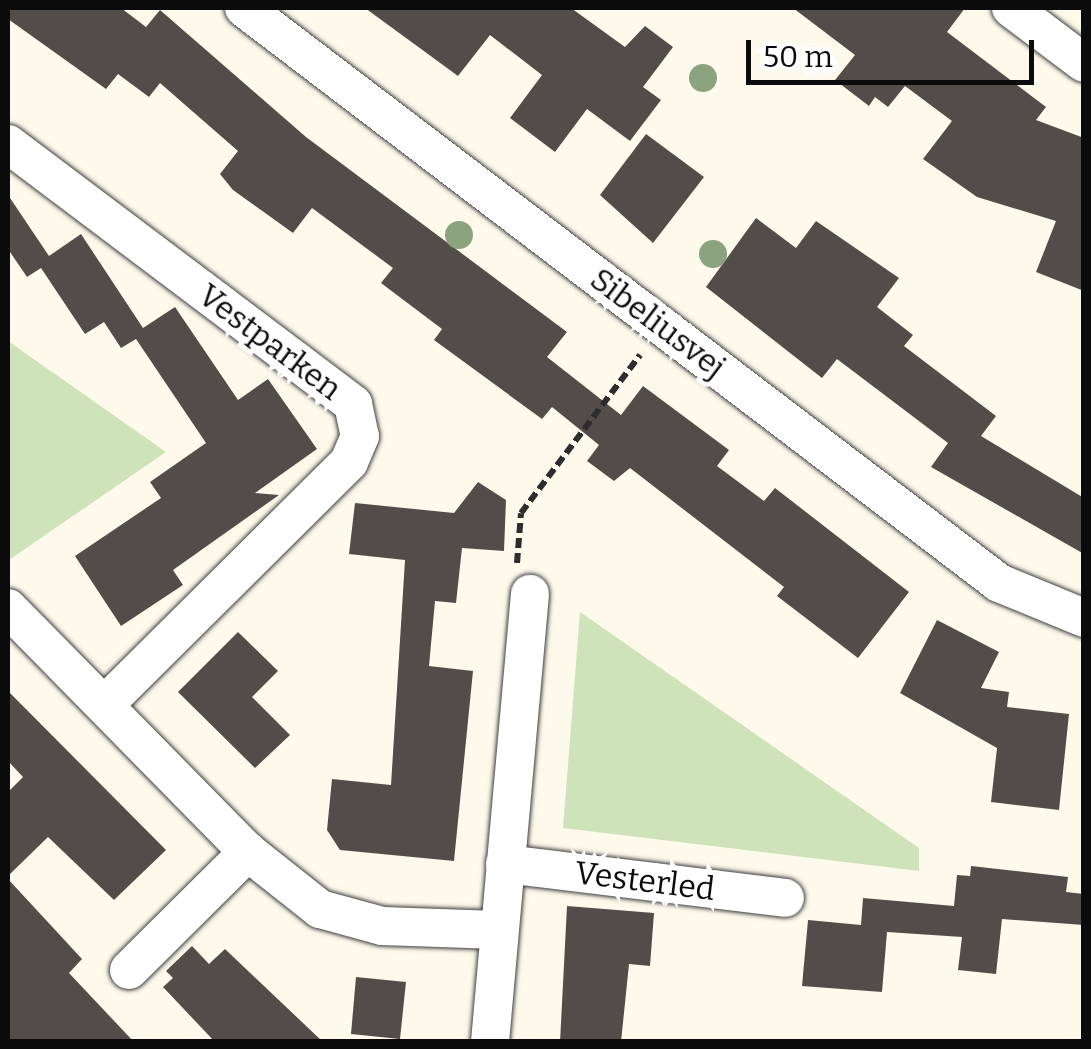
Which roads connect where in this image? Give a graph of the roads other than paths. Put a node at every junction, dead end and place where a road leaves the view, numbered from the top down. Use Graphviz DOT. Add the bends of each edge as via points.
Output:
graph roads {
  1 [pos="244,8"];
  2 [pos="1011,8"];
  3 [pos="1084,63"];
  4 [pos="8,144"];
  5 [pos="530,594"];
  6 [pos="8,608"];
  7 [pos="1084,618"];
  8 [pos="104,704"];
  9 [pos="248,852"];
  10 [pos="506,864"];
  11 [pos="785,898"];
  12 [pos="498,930"];
  13 [pos="129,970"];
  14 [pos="490,1042"];
  1 -- 7 [label="street, Sibeliusvej" via="999,582"];
  2 -- 3 [label="street"];
  4 -- 8 [label="street, Vestparken" via="353,404 360,436 349,462"];
  5 -- 10 [label="street"];
  6 -- 8 [label="street"];
  8 -- 9 [label="street"];
  9 -- 12 [label="street" via="320,909 382,926"];
  9 -- 13 [label="street"];
  10 -- 11 [label="street, Vesterled"];
  10 -- 12 [label="street"];
  12 -- 14 [label="street"];
}
